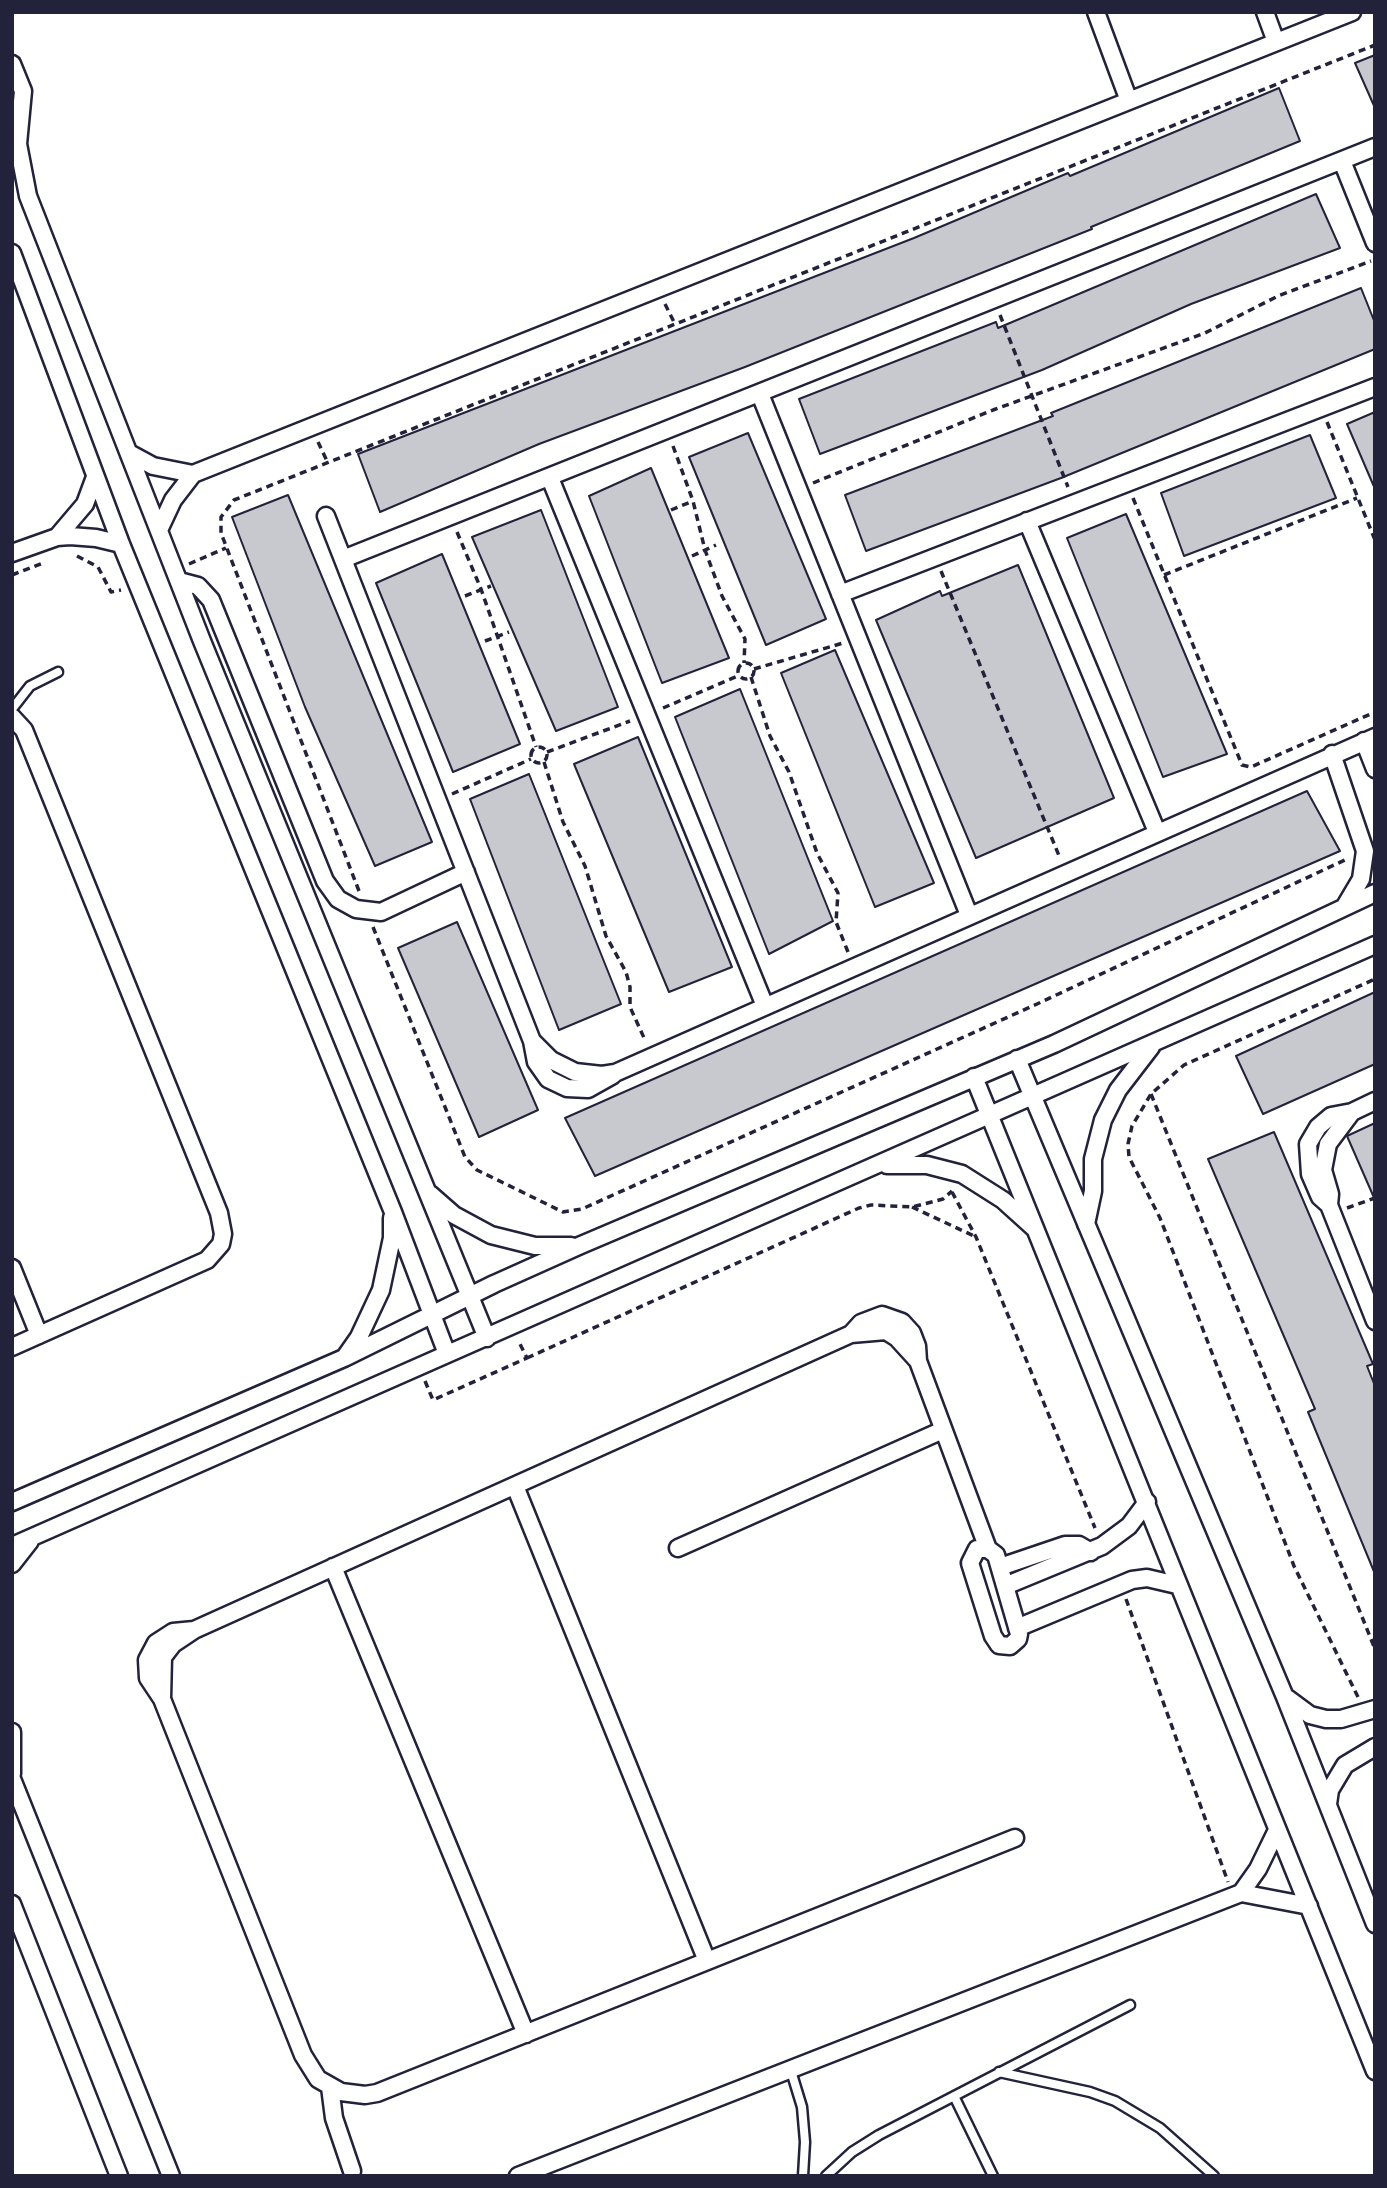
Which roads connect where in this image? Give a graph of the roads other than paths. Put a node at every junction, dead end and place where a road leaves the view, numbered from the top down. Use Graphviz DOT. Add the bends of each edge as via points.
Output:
graph roads {
  1 [pos="1096,12"];
  2 [pos="1265,12"];
  3 [pos="1352,12"];
  4 [pos="1276,42"];
  5 [pos="12,64"];
  6 [pos="1129,101"];
  7 [pos="1375,147"];
  8 [pos="1342,161"];
  9 [pos="1375,243"];
  10 [pos="12,253"];
  11 [pos="1375,387"];
  12 [pos="760,394"];
  13 [pos="130,453"];
  14 [pos="193,474"];
  15 [pos="95,477"];
  16 [pos="550,478"];
  17 [pos="326,516"];
  18 [pos="1027,521"];
  19 [pos="159,530"];
  20 [pos="57,537"];
  21 [pos="121,544"];
  22 [pos="12,553"];
  23 [pos="343,559"];
  24 [pos="177,576"];
  25 [pos="840,594"];
  26 [pos="58,672"];
  27 [pos="12,709"];
  28 [pos="12,717"];
  29 [pos="1369,739"];
  30 [pos="1332,754"];
  31 [pos="1375,769"];
  32 [pos="1157,832"];
  33 [pos="1370,849"];
  34 [pos="466,872"];
  35 [pos="1375,893"];
  36 [pos="1344,908"];
  37 [pos="969,915"];
  38 [pos="1375,945"];
  39 [pos="1375,954"];
  40 [pos="1355,955"];
  41 [pos="765,1006"];
  42 [pos="1154,1043"];
  43 [pos="1017,1059"];
  44 [pos="974,1077"];
  45 [pos="1033,1097"];
  46 [pos="1375,1101"];
  47 [pos="990,1115"];
  48 [pos="875,1167"];
  49 [pos="423,1188"];
  50 [pos="393,1212"];
  51 [pos="1086,1224"];
  52 [pos="1039,1233"];
  53 [pos="581,1245"];
  54 [pos="12,1268"];
  55 [pos="470,1296"];
  56 [pos="432,1315"];
  57 [pos="1375,1321"];
  58 [pos="39,1335"];
  59 [pos="487,1338"];
  60 [pos="12,1347"];
  61 [pos="447,1354"];
  62 [pos="344,1358"];
  63 [pos="943,1430"];
  64 [pos="515,1486"];
  65 [pos="12,1502"];
  66 [pos="1147,1502"];
  67 [pos="33,1537"];
  68 [pos="12,1546"];
  69 [pos="678,1548"];
  70 [pos="988,1549"];
  71 [pos="1091,1552"];
  72 [pos="12,1564"];
  73 [pos="333,1567"];
  74 [pos="1000,1567"];
  75 [pos="1177,1585"];
  76 [pos="1005,1586"];
  77 [pos="1017,1628"];
  78 [pos="1285,1697"];
  79 [pos="1370,1711"];
  80 [pos="12,1732"];
  81 [pos="1373,1751"];
  82 [pos="12,1776"];
  83 [pos="1328,1804"];
  84 [pos="1277,1830"];
  85 [pos="1015,1838"];
  86 [pos="1241,1892"];
  87 [pos="12,1904"];
  88 [pos="1309,1906"];
  89 [pos="1375,1924"];
  90 [pos="707,1961"];
  91 [pos="1130,2005"];
  92 [pos="526,2034"];
  93 [pos="791,2071"];
  94 [pos="1375,2071"];
  95 [pos="999,2072"];
  96 [pos="330,2087"];
  97 [pos="954,2096"];
  98 [pos="352,2171"];
  99 [pos="119,2176"];
  100 [pos="171,2176"];
  101 [pos="518,2176"];
  102 [pos="803,2176"];
  103 [pos="826,2176"];
  104 [pos="993,2176"];
  105 [pos="1214,2176"];
  1 -- 6 [label="street"];
  2 -- 4 [label="street"];
  3 -- 4 [label="street"];
  4 -- 6 [label="street"];
  5 -- 13 [label="street" via="23,92 18,145 28,196"];
  6 -- 14 [label="street"];
  7 -- 8 [label="street"];
  8 -- 9 [label="street"];
  8 -- 12 [label="street"];
  10 -- 15 [label="street"];
  11 -- 18 [label="street"];
  12 -- 16 [label="street"];
  12 -- 25 [label="street"];
  13 -- 14 [label="street" via="153,467"];
  13 -- 19 [label="street"];
  14 -- 19 [label="street" via="173,500"];
  15 -- 20 [label="street" via="85,504"];
  15 -- 21 [label="street"];
  16 -- 23 [label="street"];
  16 -- 41 [label="street"];
  17 -- 23 [label="street"];
  18 -- 25 [label="street"];
  18 -- 32 [label="street"];
  19 -- 24 [label="street"];
  20 -- 21 [label="street" via="83,536"];
  20 -- 22 [label="street"];
  21 -- 50 [label="street"];
  23 -- 34 [label="street"];
  24 -- 34 [label="street" via="198,586 211,600 325,881 338,899 367,912 394,908"];
  24 -- 49 [label="street"];
  25 -- 37 [label="street"];
  26 -- 27 [label="lane" via="30,686"];
  28 -- 58 [label="street" via="29,740 219,1213 223,1234 221,1244 207,1260"];
  29 -- 30 [label="street"];
  29 -- 31 [label="street"];
  30 -- 32 [label="street"];
  30 -- 33 [label="street"];
  32 -- 37 [label="street"];
  33 -- 36 [label="street" via="1361,879"];
  34 -- 41 [label="street" via="532,1041 551,1060 575,1072 615,1073"];
  35 -- 36 [label="street"];
  36 -- 43 [label="street"];
  37 -- 41 [label="street"];
  38 -- 40 [label="street"];
  39 -- 40 [label="lane"];
  40 -- 42 [label="street"];
  42 -- 45 [label="street"];
  42 -- 51 [label="street" via="1118,1090 1103,1120 1093,1159"];
  43 -- 44 [label="street"];
  43 -- 45 [label="street"];
  44 -- 47 [label="street"];
  44 -- 53 [label="street"];
  45 -- 47 [label="street"];
  45 -- 51 [label="street"];
  46 -- 57 [label="street" via="1352,1112 1332,1136 1323,1170 1331,1210"];
  47 -- 48 [label="street"];
  47 -- 52 [label="street"];
  48 -- 52 [label="street" via="919,1164 962,1174 1003,1200"];
  48 -- 59 [label="street"];
  49 -- 53 [label="street" via="454,1215 491,1235 535,1246"];
  49 -- 55 [label="street"];
  50 -- 56 [label="street"];
  50 -- 62 [label="street" via="381,1290"];
  51 -- 78 [label="street"];
  52 -- 66 [label="street"];
  53 -- 55 [label="street"];
  54 -- 58 [label="street"];
  55 -- 56 [label="street"];
  55 -- 59 [label="street"];
  56 -- 61 [label="street"];
  56 -- 62 [label="street"];
  58 -- 60 [label="street"];
  59 -- 61 [label="street"];
  61 -- 67 [label="street"];
  62 -- 65 [label="street"];
  63 -- 64 [label="street" via="918,1361 886,1331 851,1334"];
  63 -- 69 [label="street"];
  63 -- 70 [label="street"];
  64 -- 73 [label="street"];
  64 -- 90 [label="street"];
  66 -- 71 [label="street" via="1118,1535"];
  66 -- 75 [label="street"];
  67 -- 68 [label="street"];
  67 -- 72 [label="street"];
  70 -- 74 [label="street"];
  70 -- 77 [label="street" via="977,1549 970,1563 995,1641 1004,1647 1015,1644"];
  71 -- 74 [label="street" via="1079,1545 1065,1545"];
  71 -- 76 [label="street"];
  73 -- 92 [label="street"];
  73 -- 96 [label="street" via="194,1629 173,1644 163,1657 162,1699 303,2055 309,2068"];
  74 -- 76 [label="street"];
  75 -- 77 [label="street" via="1147,1578 1132,1580"];
  75 -- 84 [label="street"];
  76 -- 77 [label="street"];
  78 -- 79 [label="street" via="1310,1715 1326,1719"];
  78 -- 83 [label="street"];
  80 -- 82 [label="street"];
  81 -- 83 [label="street" via="1341,1771"];
  82 -- 100 [label="street"];
  83 -- 89 [label="street"];
  84 -- 86 [label="street"];
  84 -- 88 [label="street"];
  85 -- 90 [label="street"];
  86 -- 88 [label="street"];
  86 -- 93 [label="street"];
  87 -- 99 [label="street"];
  88 -- 94 [label="street"];
  90 -- 92 [label="street"];
  91 -- 95 [label="lane"];
  92 -- 96 [label="street" via="377,2093 353,2095"];
  93 -- 101 [label="street"];
  93 -- 102 [label="lane" via="802,2107"];
  95 -- 97 [label="lane"];
  95 -- 105 [label="lane" via="1115,2101 1160,2128"];
  96 -- 98 [label="street" via="334,2118"];
  97 -- 103 [label="lane" via="865,2143"];
  97 -- 104 [label="lane"];
}
